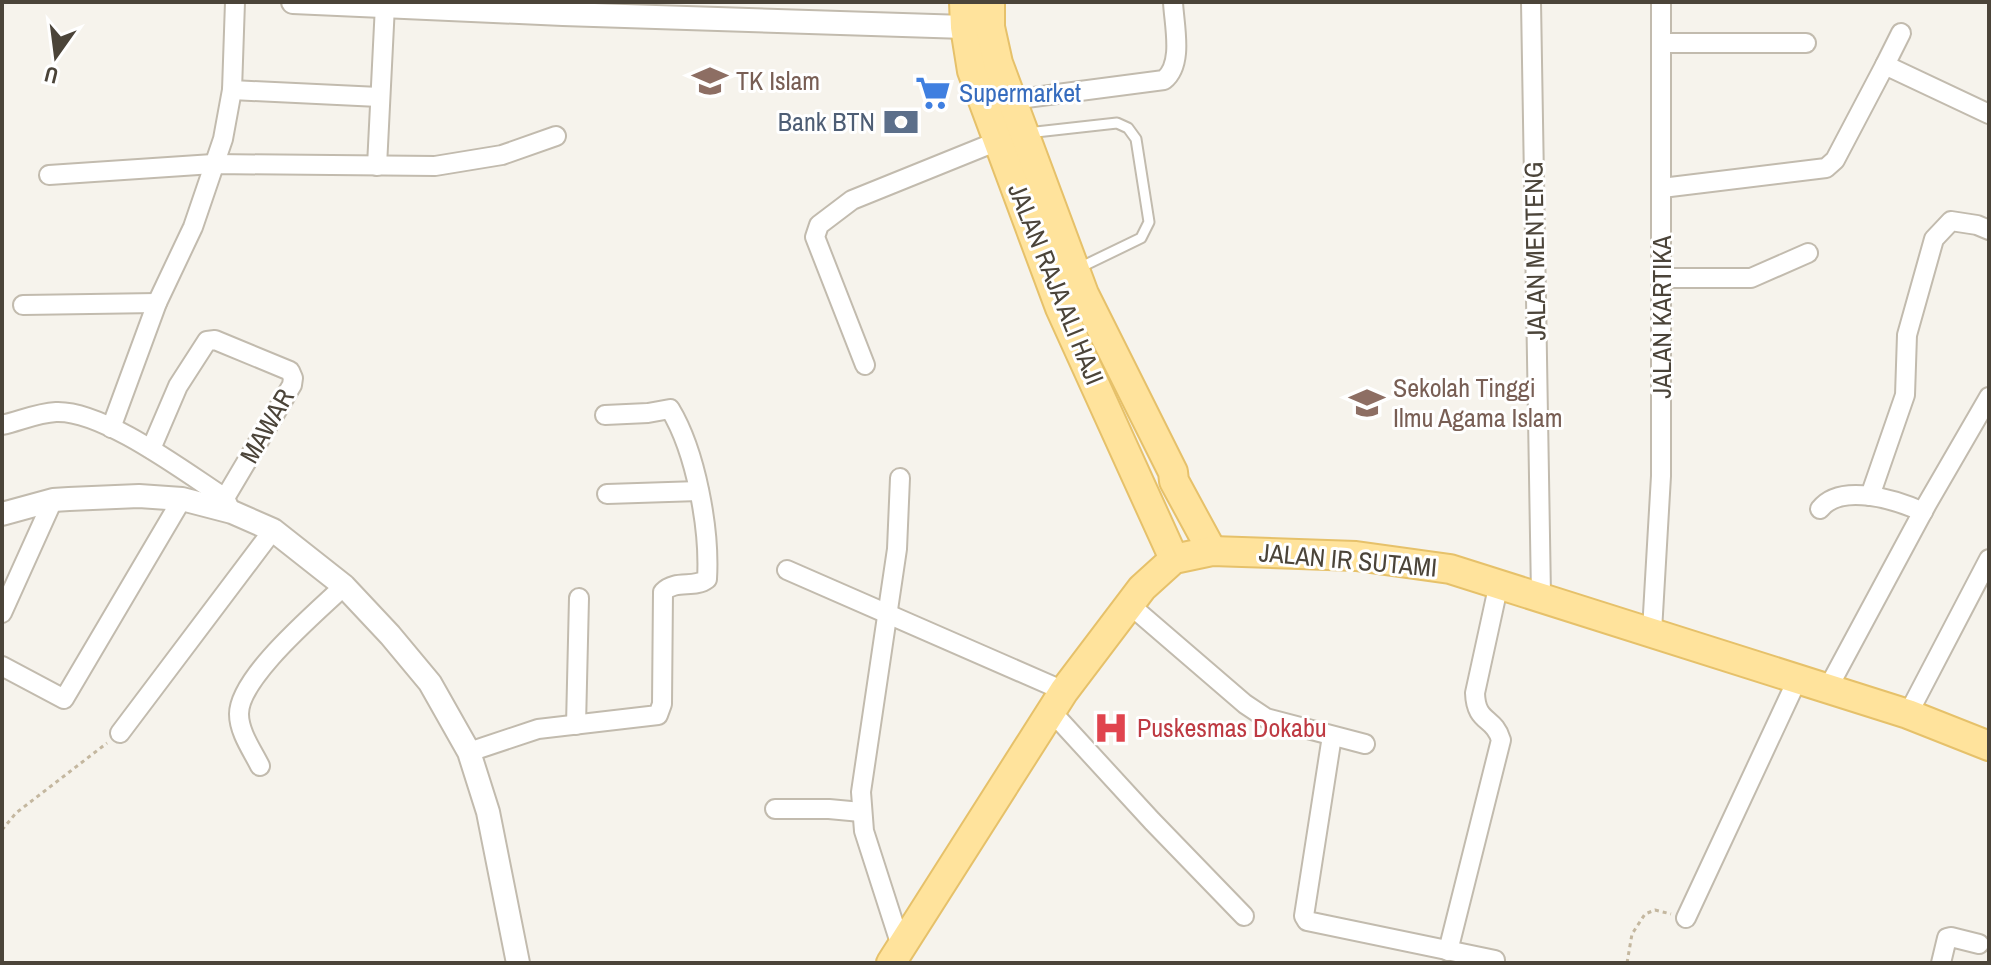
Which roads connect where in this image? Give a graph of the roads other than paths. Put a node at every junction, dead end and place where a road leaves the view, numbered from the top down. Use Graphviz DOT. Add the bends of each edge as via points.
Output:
graph roads {
  1 [pos="235,2"];
  2 [pos="293,2"];
  3 [pos="990,2"];
  4 [pos="1173,2"];
  5 [pos="1531,2"];
  6 [pos="1661,2"];
  7 [pos="385,5"];
  8 [pos="564,8"];
  9 [pos="964,14"];
  10 [pos="1901,33"];
  11 [pos="1662,43"];
  12 [pos="1806,43"];
  13 [pos="1885,65"];
  14 [pos="232,90"];
  15 [pos="379,97"];
  16 [pos="1011,100"];
  17 [pos="1989,114"];
  18 [pos="556,136"];
  19 [pos="1011,137"];
  20 [pos="213,164"];
  21 [pos="377,166"];
  22 [pos="49,175"];
  23 [pos="1662,188"];
  24 [pos="1989,230"];
  25 [pos="1808,253"];
  26 [pos="1075,270"];
  27 [pos="1662,278"];
  28 [pos="157,303"];
  29 [pos="23,305"];
  30 [pos="865,365"];
  31 [pos="1989,397"];
  32 [pos="605,415"];
  33 [pos="2,425"];
  34 [pos="111,428"];
  35 [pos="151,449"];
  36 [pos="900,478"];
  37 [pos="699,491"];
  38 [pos="607,494"];
  39 [pos="1870,496"];
  40 [pos="182,499"];
  41 [pos="53,500"];
  42 [pos="228,505"];
  43 [pos="1820,509"];
  44 [pos="1923,512"];
  45 [pos="2,514"];
  46 [pos="273,530"];
  47 [pos="1212,551"];
  48 [pos="1174,559"];
  49 [pos="1989,559"];
  50 [pos="787,570"];
  51 [pos="1499,583"];
  52 [pos="344,586"];
  53 [pos="1541,595"];
  54 [pos="579,598"];
  55 [pos="1130,605"];
  56 [pos="2,613"];
  57 [pos="887,614"];
  58 [pos="1652,631"];
  59 [pos="2,666"];
  60 [pos="1798,678"];
  61 [pos="1828,688"];
  62 [pos="1058,701"];
  63 [pos="1908,714"];
  64 [pos="576,725"];
  65 [pos="120,733"];
  66 [pos="1332,736"];
  67 [pos="1365,744"];
  68 [pos="1989,746"];
  69 [pos="469,752"];
  70 [pos="260,766"];
  71 [pos="775,809"];
  72 [pos="861,812"];
  73 [pos="1244,916"];
  74 [pos="1686,918"];
  75 [pos="1979,944"];
  76 [pos="1448,951"];
  77 [pos="896,955"];
  78 [pos="1495,960"];
  79 [pos="518,963"];
  80 [pos="1941,963"];
  1 -- 14 [label="street"];
  2 -- 7 [label="street"];
  3 -- 16 [label="main road" via="990,27"];
  4 -- 16 [label="street" via="1175,65 1164,80"];
  5 -- 53 [label="street, JALAN MENTENG"];
  6 -- 11 [label="street, JALAN KARTIKA"];
  7 -- 8 [label="street"];
  7 -- 15 [label="street"];
  8 -- 9 [label="street"];
  9 -- 19 [label="main road, JALAN RAJA ALI HAJI" via="972,71"];
  10 -- 13 [label="street"];
  11 -- 12 [label="street"];
  11 -- 23 [label="street, JALAN KARTIKA"];
  13 -- 17 [label="street"];
  13 -- 23 [label="street" via="1826,168"];
  14 -- 15 [label="street"];
  14 -- 20 [label="street"];
  15 -- 21 [label="street"];
  16 -- 19 [label="main road"];
  18 -- 21 [label="street" via="502,155 435,166"];
  19 -- 26 [label="main road"];
  19 -- 26 [label="lane" via="1117,123 1136,139 1147,231"];
  19 -- 30 [label="street" via="852,200 819,225 815,237"];
  19 -- 48 [label="main road, JALAN RAJA ALI HAJI" via="1060,308"];
  20 -- 21 [label="street"];
  20 -- 22 [label="street"];
  20 -- 28 [label="street" via="193,227"];
  23 -- 27 [label="street, JALAN KARTIKA"];
  24 -- 39 [label="street" via="1951,221 1934,239 1907,335 1905,395"];
  25 -- 27 [label="street" via="1751,278"];
  26 -- 47 [label="main road"];
  27 -- 58 [label="street, JALAN KARTIKA" via="1661,476"];
  28 -- 29 [label="street"];
  28 -- 34 [label="street"];
  31 -- 44 [label="street"];
  32 -- 37 [label="street" via="670,409 681,428"];
  33 -- 34 [label="street" via="58,412"];
  34 -- 35 [label="street"];
  35 -- 42 [label="street"];
  35 -- 42 [label="street, MAWAR" via="178,386 207,341 290,371 292,385"];
  36 -- 57 [label="street"];
  37 -- 38 [label="street"];
  37 -- 64 [label="street" via="707,579 669,586 663,592 658,715"];
  39 -- 43 [label="street" via="1832,499"];
  39 -- 44 [label="street"];
  40 -- 41 [label="street"];
  40 -- 42 [label="street"];
  40 -- 59 [label="street" via="64,699"];
  41 -- 45 [label="street"];
  41 -- 56 [label="street"];
  42 -- 46 [label="street"];
  44 -- 61 [label="street"];
  46 -- 52 [label="street"];
  46 -- 65 [label="street"];
  47 -- 48 [label="main road, JALAN IR SUTAMI"];
  47 -- 51 [label="main road, JALAN IR SUTAMI" via="1356,556 1450,569"];
  48 -- 55 [label="main road"];
  49 -- 63 [label="street"];
  50 -- 57 [label="street"];
  51 -- 53 [label="main road, JALAN IR SUTAMI"];
  51 -- 76 [label="street" via="1475,708 1501,740"];
  52 -- 69 [label="street" via="430,683"];
  52 -- 70 [label="street" via="270,658 241,697 240,725"];
  53 -- 58 [label="main road, JALAN IR SUTAMI"];
  54 -- 64 [label="street"];
  55 -- 62 [label="main road"];
  55 -- 66 [label="street" via="1266,718"];
  57 -- 62 [label="street"];
  57 -- 72 [label="street"];
  58 -- 60 [label="main road, JALAN IR SUTAMI"];
  60 -- 61 [label="main road, JALAN IR SUTAMI"];
  60 -- 74 [label="street"];
  61 -- 63 [label="main road, JALAN IR SUTAMI"];
  62 -- 73 [label="street" via="1152,821"];
  62 -- 77 [label="main road"];
  63 -- 68 [label="main road, JALAN IR SUTAMI"];
  64 -- 69 [label="street" via="538,729"];
  66 -- 67 [label="street"];
  66 -- 76 [label="street" via="1304,916 1313,923"];
  69 -- 79 [label="street" via="488,812"];
  71 -- 72 [label="street"];
  72 -- 77 [label="street"];
  75 -- 80 [label="street" via="1947,938"];
  76 -- 78 [label="street"];
}
